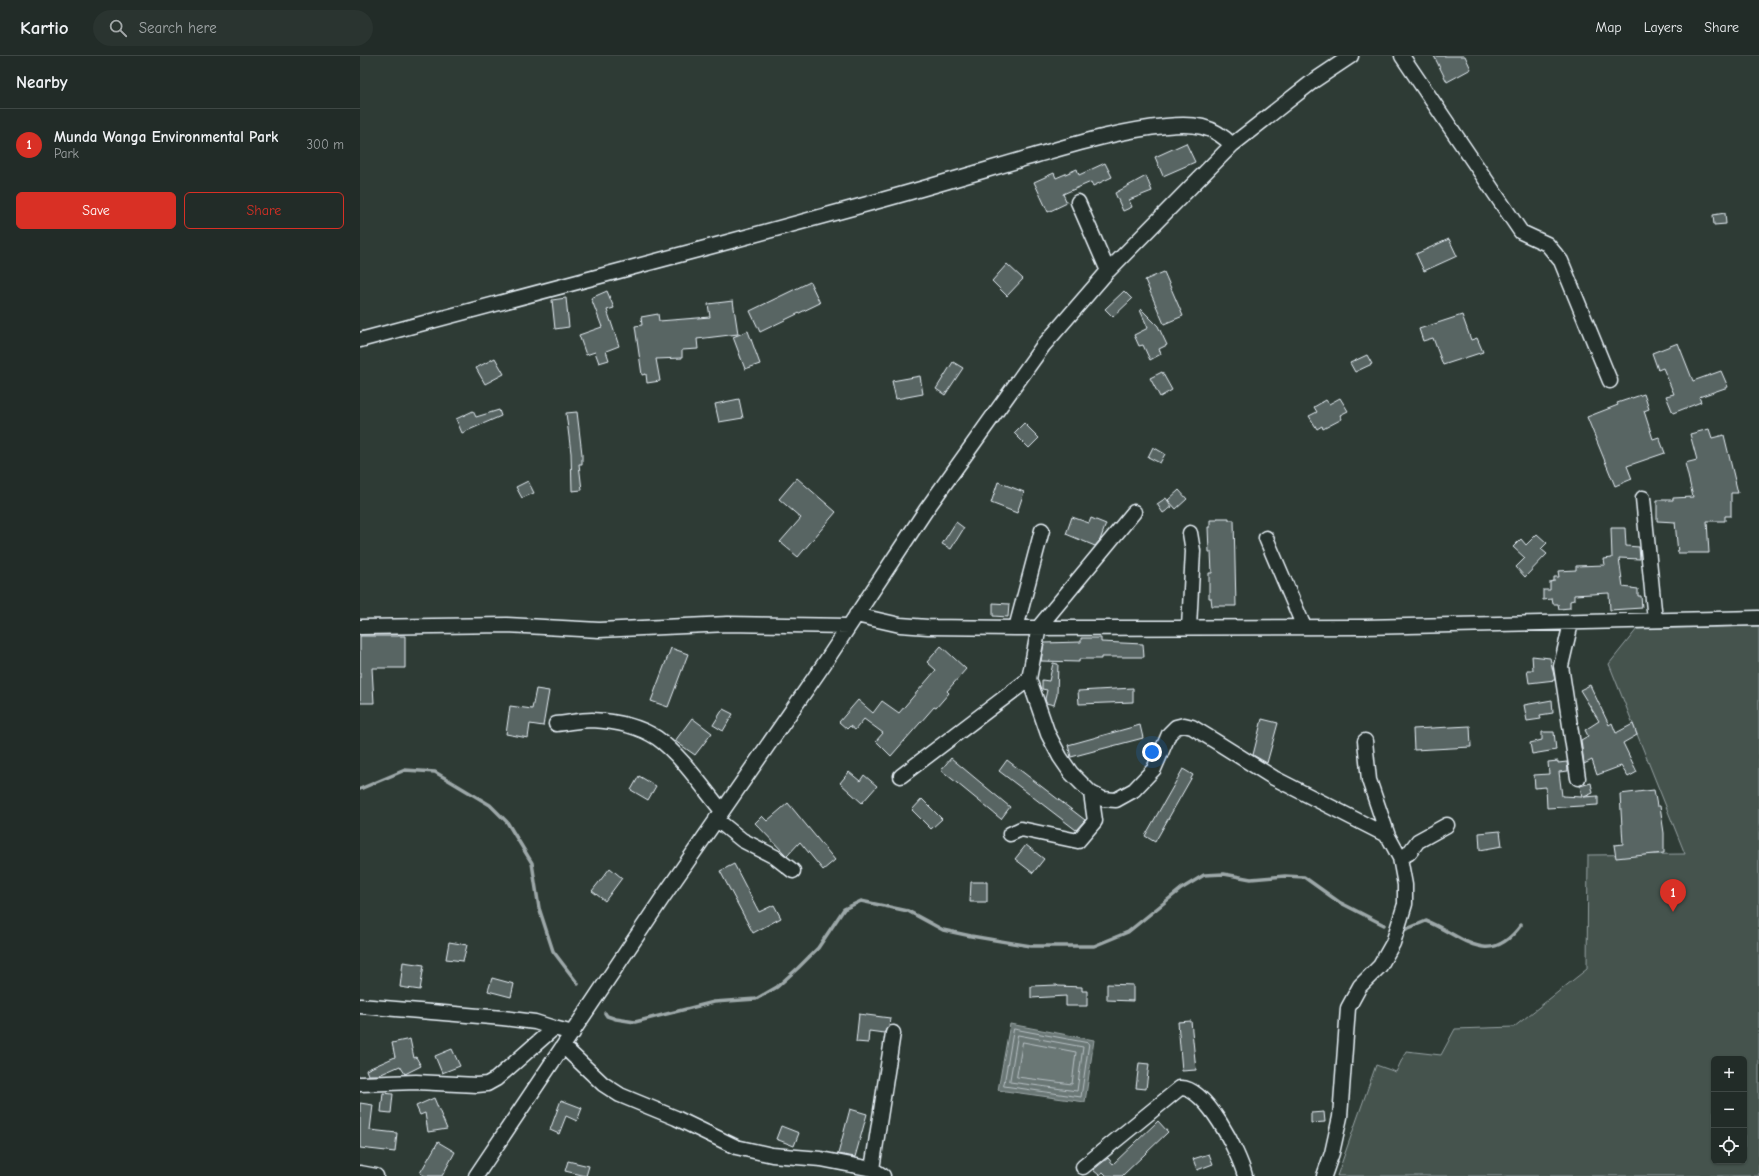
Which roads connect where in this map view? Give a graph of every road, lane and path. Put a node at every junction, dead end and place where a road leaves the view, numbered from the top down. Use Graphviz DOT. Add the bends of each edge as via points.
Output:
graph roads {
  1 [pos="1351,56"];
  2 [pos="1402,56"];
  3 [pos="1232,145"];
  4 [pos="1078,202"];
  5 [pos="1108,271"];
  6 [pos="360,340"];
  7 [pos="1610,381"];
  8 [pos="1643,498"];
  9 [pos="1134,512"];
  10 [pos="1042,530"];
  11 [pos="1190,533"];
  12 [pos="1266,538"];
  13 [pos="1759,618"];
  14 [pos="852,620"];
  15 [pos="1655,620"];
  16 [pos="1571,623"];
  17 [pos="1304,626"];
  18 [pos="360,627"];
  19 [pos="1039,627"];
  20 [pos="1189,627"];
  21 [pos="1016,628"];
  22 [pos="1029,679"];
  23 [pos="556,724"];
  24 [pos="1365,741"];
  25 [pos="901,776"];
  26 [pos="1578,778"];
  27 [pos="1091,793"];
  28 [pos="719,815"];
  29 [pos="1447,825"];
  30 [pos="1010,834"];
  31 [pos="1388,836"];
  32 [pos="1400,858"];
  33 [pos="793,871"];
  34 [pos="360,1006"];
  35 [pos="554,1028"];
  36 [pos="573,1033"];
  37 [pos="893,1033"];
  38 [pos="564,1046"];
  39 [pos="360,1084"];
  40 [pos="1082,1167"];
  41 [pos="877,1173"];
  42 [pos="360,1174"];
  43 [pos="376,1176"];
  44 [pos="476,1176"];
  45 [pos="1245,1176"];
  46 [pos="1324,1176"];
  1 -- 3 [label="street" via="1312,82"];
  2 -- 7 [label="street" via="1521,232 1547,244 1561,261"];
  3 -- 5 [label="street"];
  3 -- 6 [label="street" via="1218,132 1200,126 1163,126 1080,143 855,207"];
  4 -- 5 [label="street"];
  5 -- 14 [label="street" via="1043,346 926,510"];
  8 -- 15 [label="street"];
  9 -- 19 [label="street"];
  10 -- 21 [label="street"];
  11 -- 20 [label="street" via="1193,551"];
  12 -- 17 [label="street"];
  13 -- 15 [label="street"];
  14 -- 18 [label="street" via="598,630 506,625"];
  14 -- 21 [label="street" via="928,628"];
  14 -- 28 [label="street"];
  15 -- 16 [label="street"];
  16 -- 17 [label="street"];
  16 -- 26 [label="street" via="1561,666"];
  17 -- 20 [label="street"];
  19 -- 20 [label="street"];
  19 -- 21 [label="street"];
  19 -- 22 [label="street"];
  22 -- 25 [label="street"];
  22 -- 27 [label="street" via="1048,734 1060,757"];
  23 -- 28 [label="street" via="591,720 642,730 669,748"];
  24 -- 31 [label="street" via="1369,780"];
  27 -- 30 [label="street" via="1095,820 1078,841 1020,829"];
  27 -- 31 [label="street" via="1103,799 1116,800 1134,790 1154,770 1169,734 1176,727 1184,725 1216,741 1274,778"];
  28 -- 33 [label="street" via="742,840"];
  28 -- 36 [label="street"];
  29 -- 32 [label="street" via="1418,842 1409,853"];
  31 -- 32 [label="street"];
  32 -- 46 [label="street" via="1405,885 1405,904 1393,943 1380,966 1360,986 1348,1008 1340,1117"];
  34 -- 35 [label="street" via="503,1018 535,1022"];
  35 -- 36 [label="street"];
  35 -- 39 [label="street" via="487,1084"];
  36 -- 38 [label="street"];
  37 -- 41 [label="street"];
  38 -- 41 [label="street" via="603,1084 620,1095 736,1147 772,1155 821,1159"];
  38 -- 44 [label="street"];
  40 -- 45 [label="street" via="1180,1088 1188,1088 1196,1093 1217,1118 1242,1164"];
  42 -- 43 [label="street"];
}
